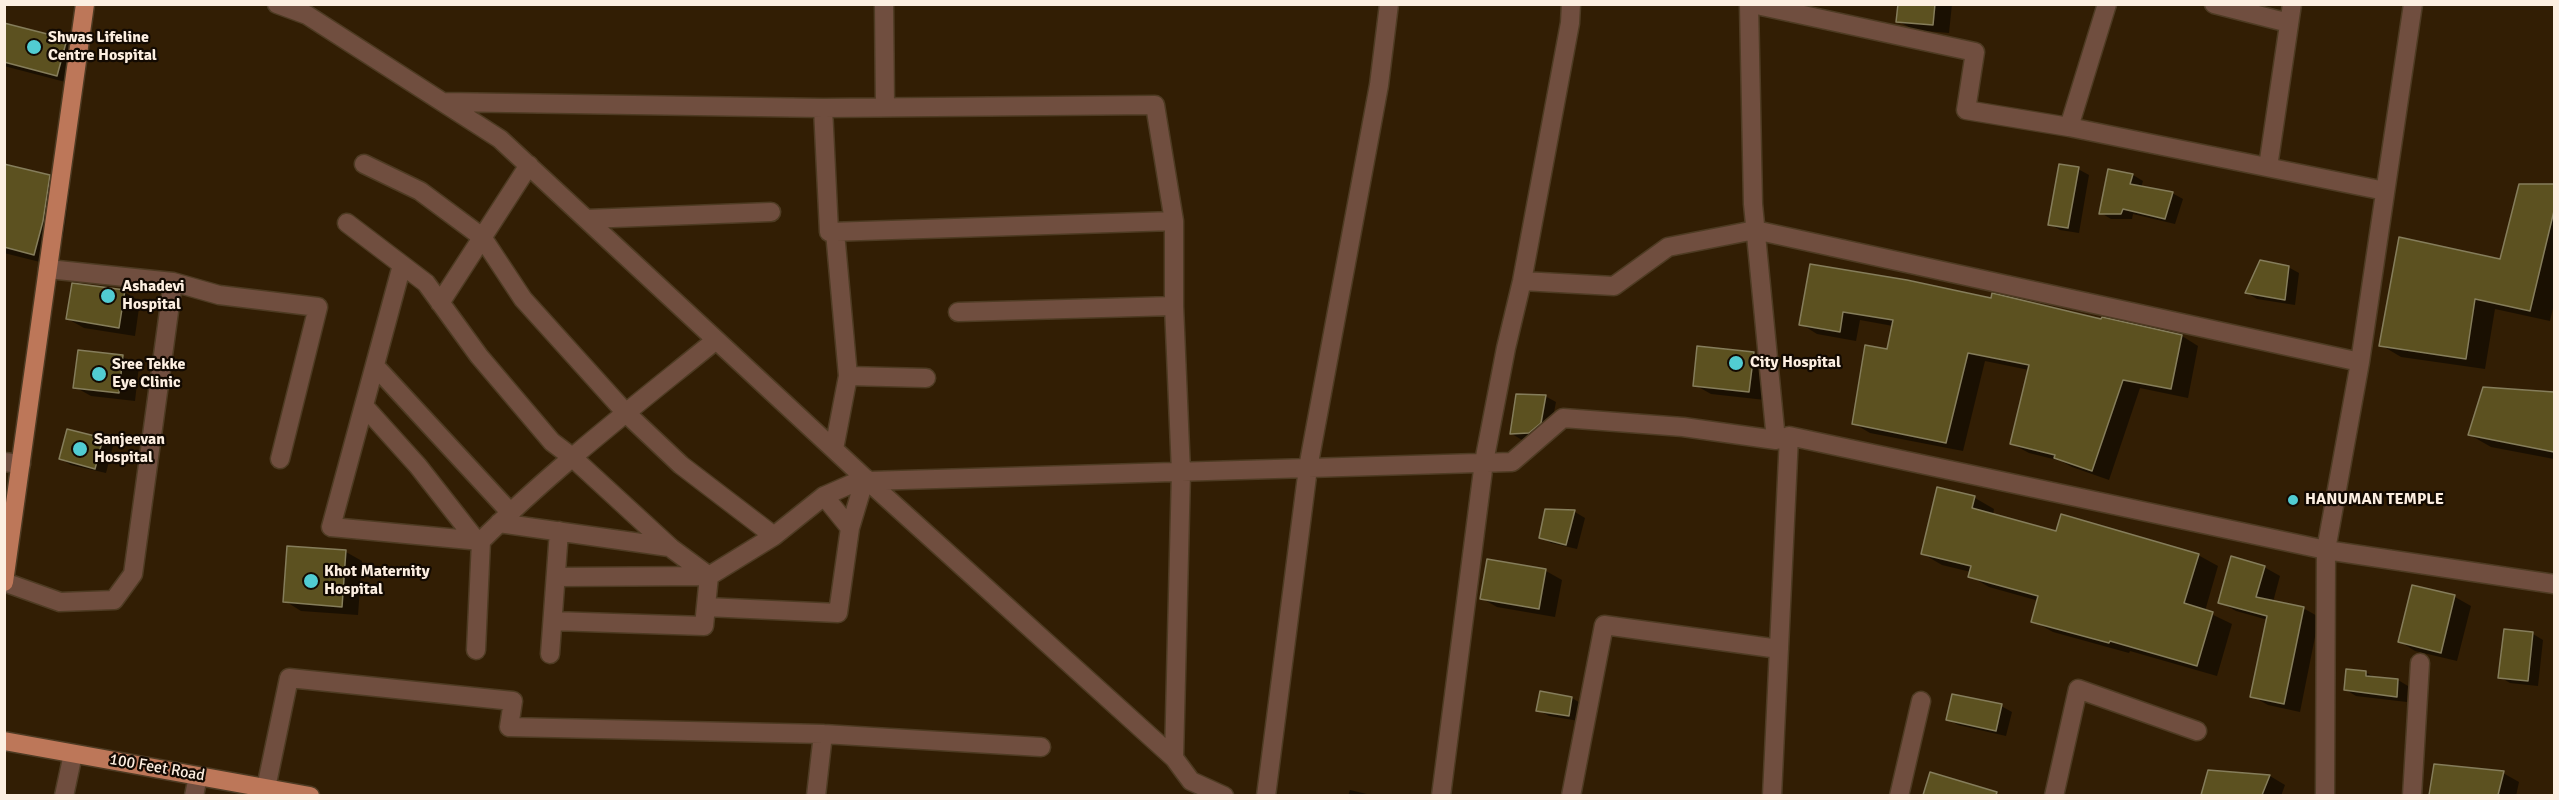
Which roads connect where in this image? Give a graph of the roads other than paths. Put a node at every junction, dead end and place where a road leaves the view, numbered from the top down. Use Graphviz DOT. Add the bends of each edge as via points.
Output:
graph roads {
  1 [pos="85,4"];
  2 [pos="277,4"];
  3 [pos="884,4"];
  4 [pos="1389,4"];
  5 [pos="1571,4"];
  6 [pos="1751,4"];
  7 [pos="2107,4"];
  8 [pos="2214,4"];
  9 [pos="2292,4"];
  10 [pos="2413,4"];
  11 [pos="309,10"];
  12 [pos="2289,23"];
  13 [pos="444,102"];
  14 [pos="885,107"];
  15 [pos="823,108"];
  16 [pos="2069,127"];
  17 [pos="364,164"];
  18 [pos="529,165"];
  19 [pos="2268,167"];
  20 [pos="2385,191"];
  21 [pos="771,212"];
  22 [pos="586,219"];
  23 [pos="1174,221"];
  24 [pos="347,223"];
  25 [pos="1755,230"];
  26 [pos="835,232"];
  27 [pos="482,237"];
  28 [pos="402,265"];
  29 [pos="48,269"];
  30 [pos="1522,281"];
  31 [pos="173,282"];
  32 [pos="441,303"];
  33 [pos="1174,306"];
  34 [pos="958,312"];
  35 [pos="716,339"];
  36 [pos="2360,362"];
  37 [pos="375,366"];
  38 [pos="848,376"];
  39 [pos="926,378"];
  40 [pos="364,406"];
  41 [pos="626,413"];
  42 [pos="1782,438"];
  43 [pos="834,449"];
  44 [pos="572,457"];
  45 [pos="280,459"];
  46 [pos="1484,462"];
  47 [pos="13,463"];
  48 [pos="1308,468"];
  49 [pos="1181,472"];
  50 [pos="867,480"];
  51 [pos="824,496"];
  52 [pos="505,517"];
  53 [pos="850,528"];
  54 [pos="560,531"];
  55 [pos="774,536"];
  56 [pos="478,541"];
  57 [pos="670,548"];
  58 [pos="2326,550"];
  59 [pos="709,576"];
  60 [pos="556,577"];
  61 [pos="4,582"];
  62 [pos="2554,584"];
  63 [pos="706,607"];
  64 [pos="553,621"];
  65 [pos="1779,649"];
  66 [pos="476,650"];
  67 [pos="550,654"];
  68 [pos="2420,663"];
  69 [pos="1921,701"];
  70 [pos="2197,731"];
  71 [pos="823,734"];
  72 [pos="4,741"];
  73 [pos="1041,747"];
  74 [pos="73,754"];
  75 [pos="1174,758"];
  76 [pos="198,776"];
  77 [pos="266,788"];
  78 [pos="64,795"];
  79 [pos="194,795"];
  80 [pos="310,795"];
  81 [pos="816,795"];
  82 [pos="1224,795"];
  83 [pos="1266,795"];
  84 [pos="1441,795"];
  85 [pos="1571,795"];
  86 [pos="1772,795"];
  87 [pos="1899,795"];
  88 [pos="2054,795"];
  89 [pos="2325,795"];
  90 [pos="2412,795"];
  1 -- 29 [label="main road"];
  2 -- 11 [label="street"];
  3 -- 14 [label="street"];
  4 -- 48 [label="street" via="1379,85"];
  5 -- 30 [label="street"];
  6 -- 16 [label="street" via="1976,52 1966,110"];
  6 -- 25 [label="street"];
  7 -- 16 [label="street"];
  8 -- 12 [label="street"];
  9 -- 12 [label="street"];
  10 -- 20 [label="street"];
  11 -- 13 [label="street"];
  12 -- 19 [label="street"];
  13 -- 15 [label="street"];
  13 -- 18 [label="street" via="500,139"];
  14 -- 15 [label="street"];
  14 -- 23 [label="street" via="1155,105"];
  15 -- 26 [label="street" via="829,232"];
  16 -- 19 [label="street"];
  17 -- 27 [label="street" via="420,191"];
  18 -- 22 [label="street"];
  18 -- 27 [label="street"];
  19 -- 20 [label="street"];
  20 -- 36 [label="street"];
  21 -- 22 [label="street"];
  22 -- 35 [label="street"];
  23 -- 26 [label="street"];
  23 -- 33 [label="street"];
  24 -- 28 [label="street"];
  25 -- 30 [label="street" via="1668,247 1614,286"];
  25 -- 36 [label="street"];
  25 -- 42 [label="street"];
  26 -- 38 [label="street"];
  27 -- 32 [label="street"];
  27 -- 41 [label="street" via="523,299"];
  28 -- 32 [label="street" via="426,283"];
  28 -- 37 [label="street"];
  29 -- 31 [label="street"];
  29 -- 47 [label="main road"];
  30 -- 46 [label="street"];
  31 -- 45 [label="street" via="219,295 318,307"];
  31 -- 61 [label="street" via="133,574 114,600 60,602"];
  32 -- 44 [label="street" via="479,356 545,433"];
  33 -- 34 [label="street"];
  33 -- 49 [label="street"];
  35 -- 41 [label="street"];
  35 -- 43 [label="street"];
  36 -- 58 [label="street"];
  37 -- 40 [label="street"];
  37 -- 52 [label="street"];
  38 -- 39 [label="street"];
  38 -- 43 [label="street"];
  40 -- 56 [label="street"];
  40 -- 56 [label="street" via="331,528"];
  41 -- 44 [label="street"];
  41 -- 55 [label="street" via="681,465"];
  42 -- 46 [label="street" via="1563,418 1512,462"];
  42 -- 58 [label="street"];
  42 -- 65 [label="street"];
  43 -- 50 [label="street"];
  44 -- 52 [label="street"];
  44 -- 57 [label="street"];
  46 -- 48 [label="street"];
  46 -- 84 [label="street"];
  47 -- 61 [label="main road"];
  48 -- 49 [label="street"];
  48 -- 83 [label="street"];
  49 -- 50 [label="street"];
  49 -- 75 [label="street"];
  50 -- 51 [label="street"];
  50 -- 53 [label="street"];
  50 -- 75 [label="street"];
  51 -- 53 [label="street"];
  51 -- 55 [label="street"];
  52 -- 54 [label="street"];
  52 -- 56 [label="street"];
  53 -- 63 [label="street" via="838,613"];
  54 -- 57 [label="street"];
  54 -- 60 [label="street"];
  55 -- 59 [label="street"];
  56 -- 66 [label="street"];
  57 -- 59 [label="street"];
  58 -- 62 [label="street"];
  58 -- 89 [label="street"];
  59 -- 60 [label="street"];
  59 -- 63 [label="street"];
  60 -- 64 [label="street"];
  63 -- 64 [label="street" via="704,626"];
  64 -- 67 [label="street"];
  65 -- 85 [label="street" via="1604,625"];
  65 -- 86 [label="street"];
  68 -- 90 [label="street"];
  69 -- 87 [label="street"];
  70 -- 88 [label="street" via="2078,689"];
  71 -- 73 [label="street"];
  71 -- 77 [label="street" via="509,727 513,701 289,678"];
  71 -- 81 [label="street"];
  72 -- 74 [label="main road, 100 Feet Road"];
  74 -- 76 [label="main road, 100 Feet Road"];
  74 -- 78 [label="street"];
  75 -- 82 [label="street" via="1191,781"];
  76 -- 77 [label="main road, 100 Feet Road"];
  76 -- 79 [label="street"];
  77 -- 80 [label="main road, 100 Feet Road"];
}
